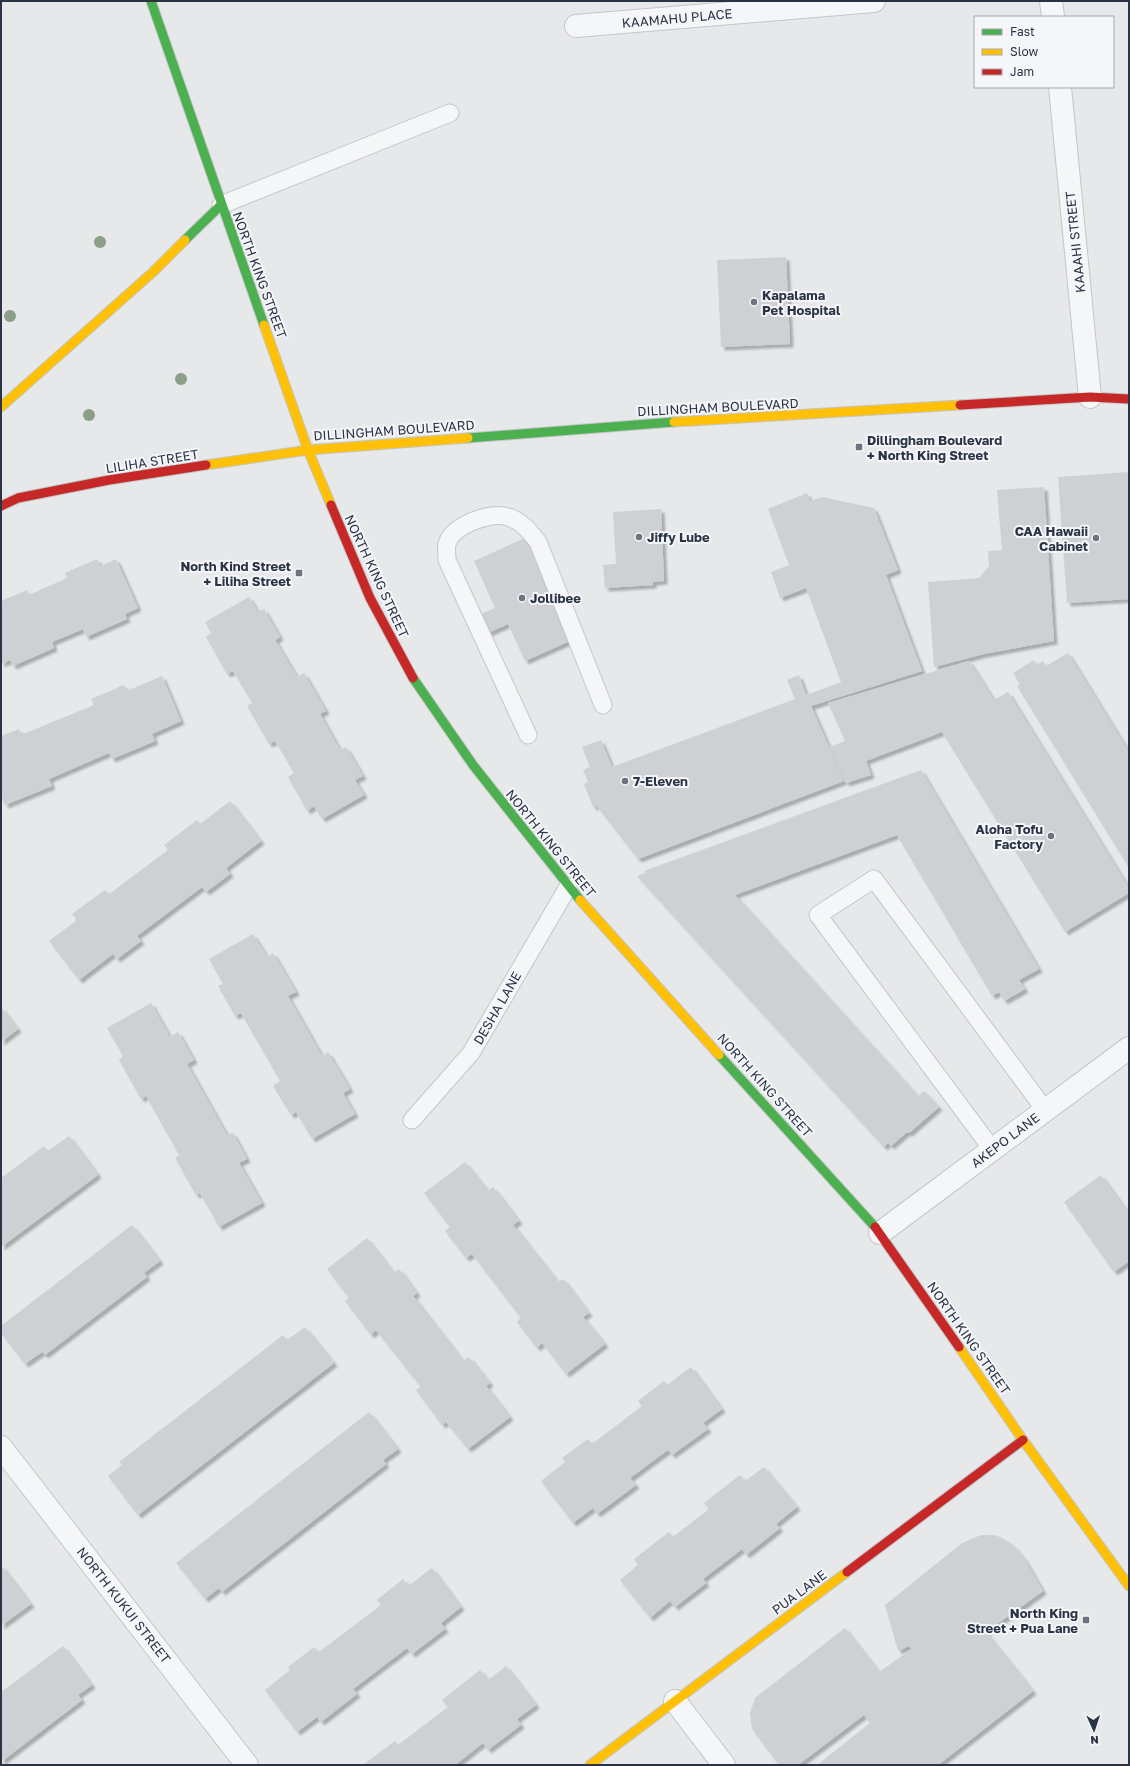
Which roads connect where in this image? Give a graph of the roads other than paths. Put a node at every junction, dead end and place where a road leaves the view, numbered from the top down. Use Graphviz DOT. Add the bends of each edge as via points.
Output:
graph roads {
  1 [pos="151,1"];
  2 [pos="874,1"];
  3 [pos="1051,1"];
  4 [pos="1053,16"];
  5 [pos="576,26"];
  6 [pos="1060,88"];
  7 [pos="450,113"];
  8 [pos="221,205"];
  9 [pos="1090,397"];
  10 [pos="1129,399"];
  11 [pos="1,407"];
  12 [pos="308,450"];
  13 [pos="1,506"];
  14 [pos="603,705"];
  15 [pos="528,735"];
  16 [pos="568,887"];
  17 [pos="1129,1048"];
  18 [pos="1045,1110"];
  19 [pos="412,1120"];
  20 [pos="992,1149"];
  21 [pos="880,1232"];
  22 [pos="1023,1440"];
  23 [pos="1,1447"];
  24 [pos="1129,1586"];
  25 [pos="675,1701"];
  26 [pos="247,1765"];
  27 [pos="590,1765"];
  28 [pos="724,1765"];
  1 -- 8 [label="main road, NORTH KING STREET"];
  2 -- 5 [label="street, KAAMAHU PLACE"];
  3 -- 4 [label="street"];
  6 -- 9 [label="street, KAAAHI STREET"];
  7 -- 8 [label="lane"];
  8 -- 11 [label="main road" via="153,272"];
  8 -- 12 [label="main road, NORTH KING STREET"];
  9 -- 10 [label="main road, DILLINGHAM BOULEVARD"];
  9 -- 12 [label="main road, DILLINGHAM BOULEVARD" via="680,422"];
  12 -- 13 [label="main road, LILIHA STREET" via="109,480 18,498"];
  12 -- 16 [label="main road, NORTH KING STREET" via="370,598 420,688 472,765"];
  14 -- 15 [label="lane" via="538,542 526,526 508,516 472,521 459,529 447,543 447,560"];
  16 -- 19 [label="lane, DESHA LANE" via="471,1053"];
  16 -- 21 [label="main road, NORTH KING STREET"];
  17 -- 18 [label="street, AKEPO LANE"];
  18 -- 20 [label="street, AKEPO LANE"];
  18 -- 20 [label="lane" via="874,879 818,915"];
  20 -- 21 [label="street, AKEPO LANE"];
  21 -- 22 [label="main road, NORTH KING STREET"];
  22 -- 24 [label="main road, NORTH KING STREET"];
  22 -- 25 [label="main road, PUA LANE"];
  23 -- 26 [label="street, NORTH KUKUI STREET"];
  25 -- 27 [label="main road, PUA LANE"];
  25 -- 28 [label="street"];
}
